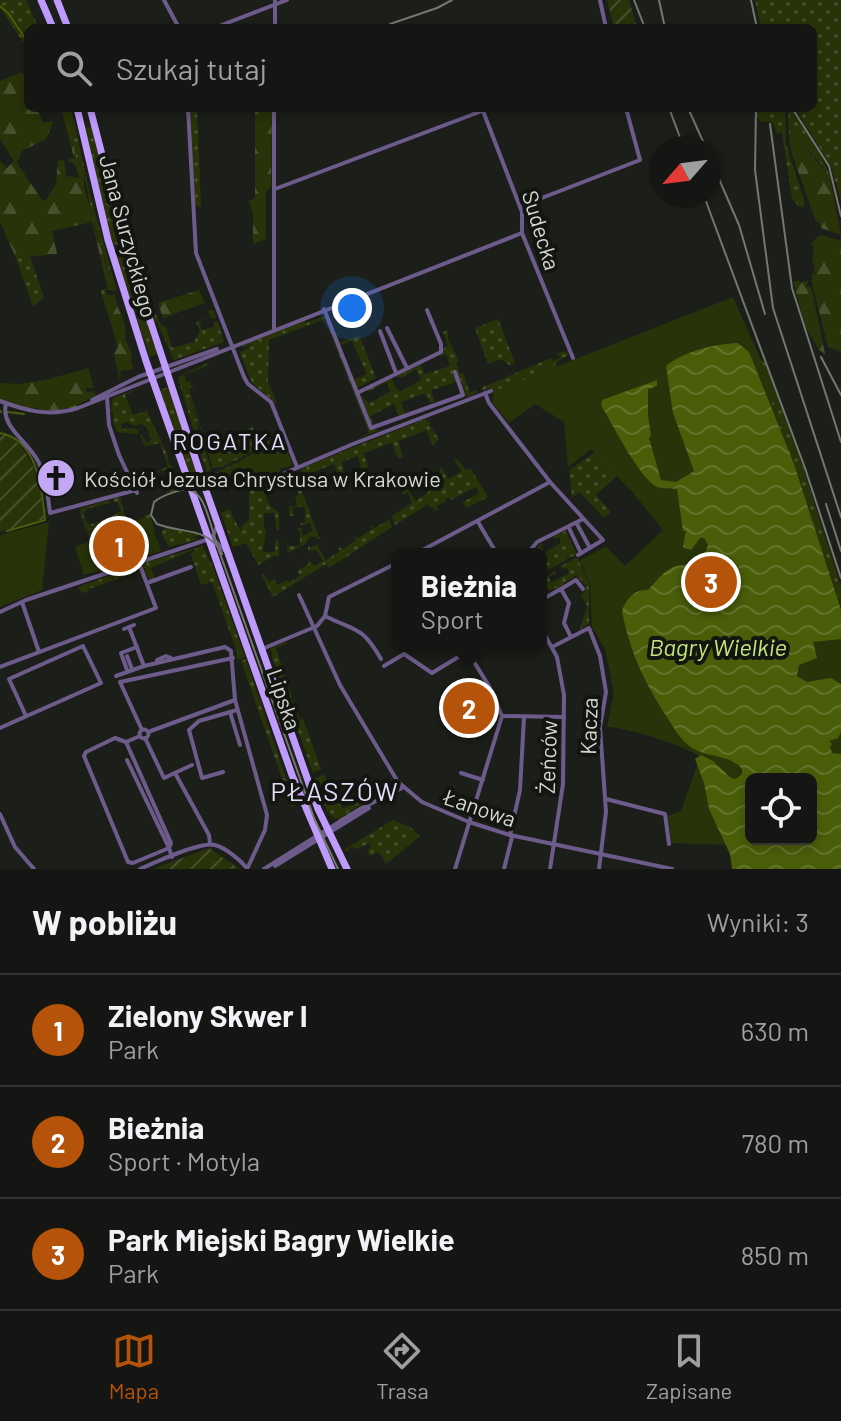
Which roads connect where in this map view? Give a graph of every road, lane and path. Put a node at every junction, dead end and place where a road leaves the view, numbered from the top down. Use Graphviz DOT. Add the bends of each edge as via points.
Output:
graph roads {
  1 [pos="41,0"];
  2 [pos="57,0"];
  3 [pos="164,0"];
  4 [pos="287,0"];
  5 [pos="600,0"];
  6 [pos="275,2"];
  7 [pos="51,24"];
  8 [pos="66,24"];
  9 [pos="177,24"];
  10 [pos="223,24"];
  11 [pos="275,24"];
  12 [pos="605,24"];
  13 [pos="78,112"];
  14 [pos="91,112"];
  15 [pos="188,112"];
  16 [pos="274,112"];
  17 [pos="480,112"];
  18 [pos="483,112"];
  19 [pos="627,112"];
  20 [pos="275,189"];
  21 [pos="522,212"];
  22 [pos="522,233"];
  23 [pos="122,237"];
  24 [pos="108,240"];
  25 [pos="324,309"];
  26 [pos="427,310"];
  27 [pos="387,328"];
  28 [pos="274,329"];
  29 [pos="380,331"];
  30 [pos="390,335"];
  31 [pos="382,338"];
  32 [pos="229,347"];
  33 [pos="573,358"];
  34 [pos="407,368"];
  35 [pos="167,370"];
  36 [pos="455,372"];
  37 [pos="396,373"];
  38 [pos="152,376"];
  39 [pos="115,387"];
  40 [pos="357,393"];
  41 [pos="99,396"];
  42 [pos="107,397"];
  43 [pos="0,401"];
  44 [pos="89,403"];
  45 [pos="6,404"];
  46 [pos="297,467"];
  47 [pos="550,482"];
  48 [pos="259,484"];
  49 [pos="583,519"];
  50 [pos="478,522"];
  51 [pos="218,523"];
  52 [pos="577,524"];
  53 [pos="569,528"];
  54 [pos="211,539"];
  55 [pos="427,548"];
  56 [pos="493,548"];
  57 [pos="532,548"];
  58 [pos="590,548"];
  59 [pos="139,563"];
  60 [pos="391,566"];
  61 [pos="191,567"];
  62 [pos="232,567"];
  63 [pos="147,583"];
  64 [pos="561,589"];
  65 [pos="583,589"];
  66 [pos="299,595"];
  67 [pos="547,596"];
  68 [pos="22,602"];
  69 [pos="0,612"];
  70 [pos="325,616"];
  71 [pos="129,627"];
  72 [pos="313,628"];
  73 [pos="571,637"];
  74 [pos="547,638"];
  75 [pos="137,647"];
  76 [pos="552,647"];
  77 [pos="262,649"];
  78 [pos="39,652"];
  79 [pos="462,652"];
  80 [pos="468,652"];
  81 [pos="127,656"];
  82 [pos="233,658"];
  83 [pos="173,659"];
  84 [pos="157,660"];
  85 [pos="144,666"];
  86 [pos="0,667"];
  87 [pos="130,670"];
  88 [pos="116,676"];
  89 [pos="235,700"];
  90 [pos="237,709"];
  91 [pos="230,712"];
  92 [pos="26,716"];
  93 [pos="502,716"];
  94 [pos="524,717"];
  95 [pos="564,717"];
  96 [pos="0,728"];
  97 [pos="144,734"];
  98 [pos="126,742"];
  99 [pos="240,745"];
  100 [pos="127,760"];
  101 [pos="192,765"];
  102 [pos="223,772"];
  103 [pos="175,773"];
  104 [pos="463,773"];
  105 [pos="138,777"];
  106 [pos="483,780"];
  107 [pos="404,787"];
  108 [pos="606,798"];
  109 [pos="0,814"];
  110 [pos="469,822"];
  111 [pos="328,831"];
  112 [pos="511,836"];
  113 [pos="317,838"];
  114 [pos="210,844"];
  115 [pos="669,844"];
  116 [pos="554,845"];
  117 [pos="169,848"];
  118 [pos="601,855"];
  119 [pos="172,857"];
  120 [pos="248,868"];
  121 [pos="34,869"];
  122 [pos="140,869"];
  123 [pos="267,869"];
  124 [pos="332,869"];
  125 [pos="347,869"];
  126 [pos="455,869"];
  127 [pos="504,869"];
  128 [pos="550,869"];
  129 [pos="599,869"];
  130 [pos="664,869"];
  131 [pos="672,869"];
  1 -- 7 [label="main road"];
  2 -- 8 [label="main road"];
  3 -- 9 [label="street"];
  4 -- 6 [label="street"];
  5 -- 12 [label="street"];
  6 -- 10 [label="street"];
  6 -- 11 [label="street"];
  13 -- 24 [label="main road, Jana Surzyckiego"];
  14 -- 23 [label="main road, Jana Surzyckiego"];
  15 -- 32 [label="street" via="196,253"];
  16 -- 20 [label="street"];
  17 -- 20 [label="street"];
  18 -- 21 [label="street, Sudecka"];
  19 -- 21 [label="street" via="640,160 534,201"];
  20 -- 28 [label="street"];
  21 -- 22 [label="street, Sudecka"];
  22 -- 25 [label="street"];
  22 -- 33 [label="street, Sudecka"];
  23 -- 24 [label="main road" via="118,247"];
  23 -- 35 [label="main road, Jana Surzyckiego"];
  24 -- 38 [label="main road, Jana Surzyckiego"];
  25 -- 28 [label="street"];
  25 -- 40 [label="street"];
  26 -- 34 [label="street" via="442,350"];
  27 -- 30 [label="street"];
  28 -- 32 [label="street"];
  29 -- 31 [label="street"];
  30 -- 31 [label="street"];
  30 -- 34 [label="street"];
  31 -- 37 [label="street"];
  32 -- 35 [label="street"];
  32 -- 46 [label="street" via="246,381 271,402"];
  34 -- 37 [label="street"];
  35 -- 38 [label="street"];
  35 -- 51 [label="main road, Lipska"];
  36 -- 40 [label="street" via="463,395 371,428"];
  37 -- 40 [label="street"];
  38 -- 39 [label="street"];
  38 -- 42 [label="street"];
  38 -- 54 [label="main road, Lipska"];
  39 -- 41 [label="street"];
  39 -- 42 [label="street"];
  41 -- 42 [label="street"];
  41 -- 44 [label="street"];
  42 -- 44 [label="street"];
  42 -- 45 [label="street" via="109,425 137,491 50,513 40,465 6,421"];
  43 -- 45 [label="street"];
  44 -- 45 [label="street" via="47,414"];
  46 -- 47 [label="street" via="488,392 489,403"];
  46 -- 48 [label="street"];
  47 -- 49 [label="street"];
  47 -- 50 [label="street"];
  49 -- 52 [label="street"];
  49 -- 58 [label="street" via="603,540"];
  50 -- 55 [label="street"];
  50 -- 56 [label="street"];
  51 -- 54 [label="street"];
  51 -- 62 [label="main road, Lipska"];
  52 -- 53 [label="street"];
  52 -- 58 [label="street"];
  53 -- 57 [label="street"];
  53 -- 58 [label="street" via="580,554"];
  54 -- 59 [label="street"];
  54 -- 62 [label="street, Lipska" via="220,544"];
  54 -- 113 [label="main road, Lipska"];
  59 -- 63 [label="street"];
  59 -- 68 [label="street"];
  60 -- 70 [label="street" via="332,595"];
  61 -- 63 [label="street"];
  62 -- 77 [label="main road, Lipska"];
  63 -- 78 [label="street" via="156,608"];
  64 -- 65 [label="street" via="576,580"];
  64 -- 67 [label="street"];
  64 -- 73 [label="street" via="569,603 564,623"];
  66 -- 72 [label="street, Łanowa"];
  68 -- 69 [label="street"];
  68 -- 78 [label="street"];
  70 -- 72 [label="street"];
  70 -- 79 [label="street" via="363,633 384,664 404,654 432,673"];
  71 -- 75 [label="street"];
  72 -- 77 [label="street"];
  72 -- 107 [label="street, Łanowa" via="345,694"];
  73 -- 76 [label="street, Kacza"];
  73 -- 108 [label="street, Kacza" via="590,628 600,656 606,692 600,727"];
  74 -- 76 [label="street, Żeńców"];
  75 -- 85 [label="street"];
  75 -- 87 [label="street" via="121,653"];
  76 -- 95 [label="street, Żeńców" via="563,677"];
  77 -- 111 [label="main road, Lipska"];
  78 -- 86 [label="street"];
  80 -- 93 [label="street"];
  81 -- 87 [label="street"];
  82 -- 83 [label="street" via="226,647"];
  82 -- 89 [label="street"];
  82 -- 97 [label="street" via="120,682"];
  83 -- 84 [label="street"];
  83 -- 85 [label="street"];
  85 -- 87 [label="street"];
  87 -- 88 [label="street"];
  89 -- 90 [label="street"];
  89 -- 97 [label="street"];
  90 -- 91 [label="street"];
  90 -- 120 [label="street" via="267,815"];
  91 -- 99 [label="street"];
  91 -- 102 [label="street" via="199,721 189,730 202,778"];
  92 -- 92 [label="street" via="101,683 83,646 9,679"];
  92 -- 96 [label="street"];
  93 -- 94 [label="street"];
  93 -- 106 [label="street"];
  94 -- 95 [label="street"];
  94 -- 112 [label="street"];
  95 -- 116 [label="street, Żeńców" via="562,795"];
  97 -- 98 [label="street"];
  97 -- 103 [label="street" via="164,778"];
  98 -- 105 [label="street"];
  98 -- 117 [label="street" via="115,738 84,753 92,782 128,862"];
  100 -- 105 [label="street"];
  101 -- 103 [label="street"];
  103 -- 114 [label="street"];
  104 -- 106 [label="street"];
  105 -- 117 [label="street"];
  105 -- 117 [label="street" via="161,817"];
  106 -- 110 [label="street"];
  107 -- 110 [label="street, Łanowa" via="427,805"];
  107 -- 111 [label="street"];
  108 -- 115 [label="street" via="665,814"];
  108 -- 118 [label="street, Kacza"];
  109 -- 121 [label="street" via="15,847"];
  110 -- 112 [label="street, Łanowa"];
  110 -- 126 [label="street"];
  111 -- 113 [label="street"];
  111 -- 125 [label="main road, Lipska"];
  112 -- 116 [label="street, Łanowa"];
  112 -- 127 [label="street"];
  113 -- 123 [label="street"];
  113 -- 124 [label="main road, Lipska"];
  114 -- 119 [label="street"];
  114 -- 120 [label="street"];
  116 -- 118 [label="street, Łanowa"];
  116 -- 128 [label="street, Żeńców"];
  117 -- 119 [label="street"];
  118 -- 129 [label="street, Kacza"];
  118 -- 130 [label="street, Łanowa"];
  119 -- 122 [label="street"];
  130 -- 131 [label="street, Łanowa"];
}
